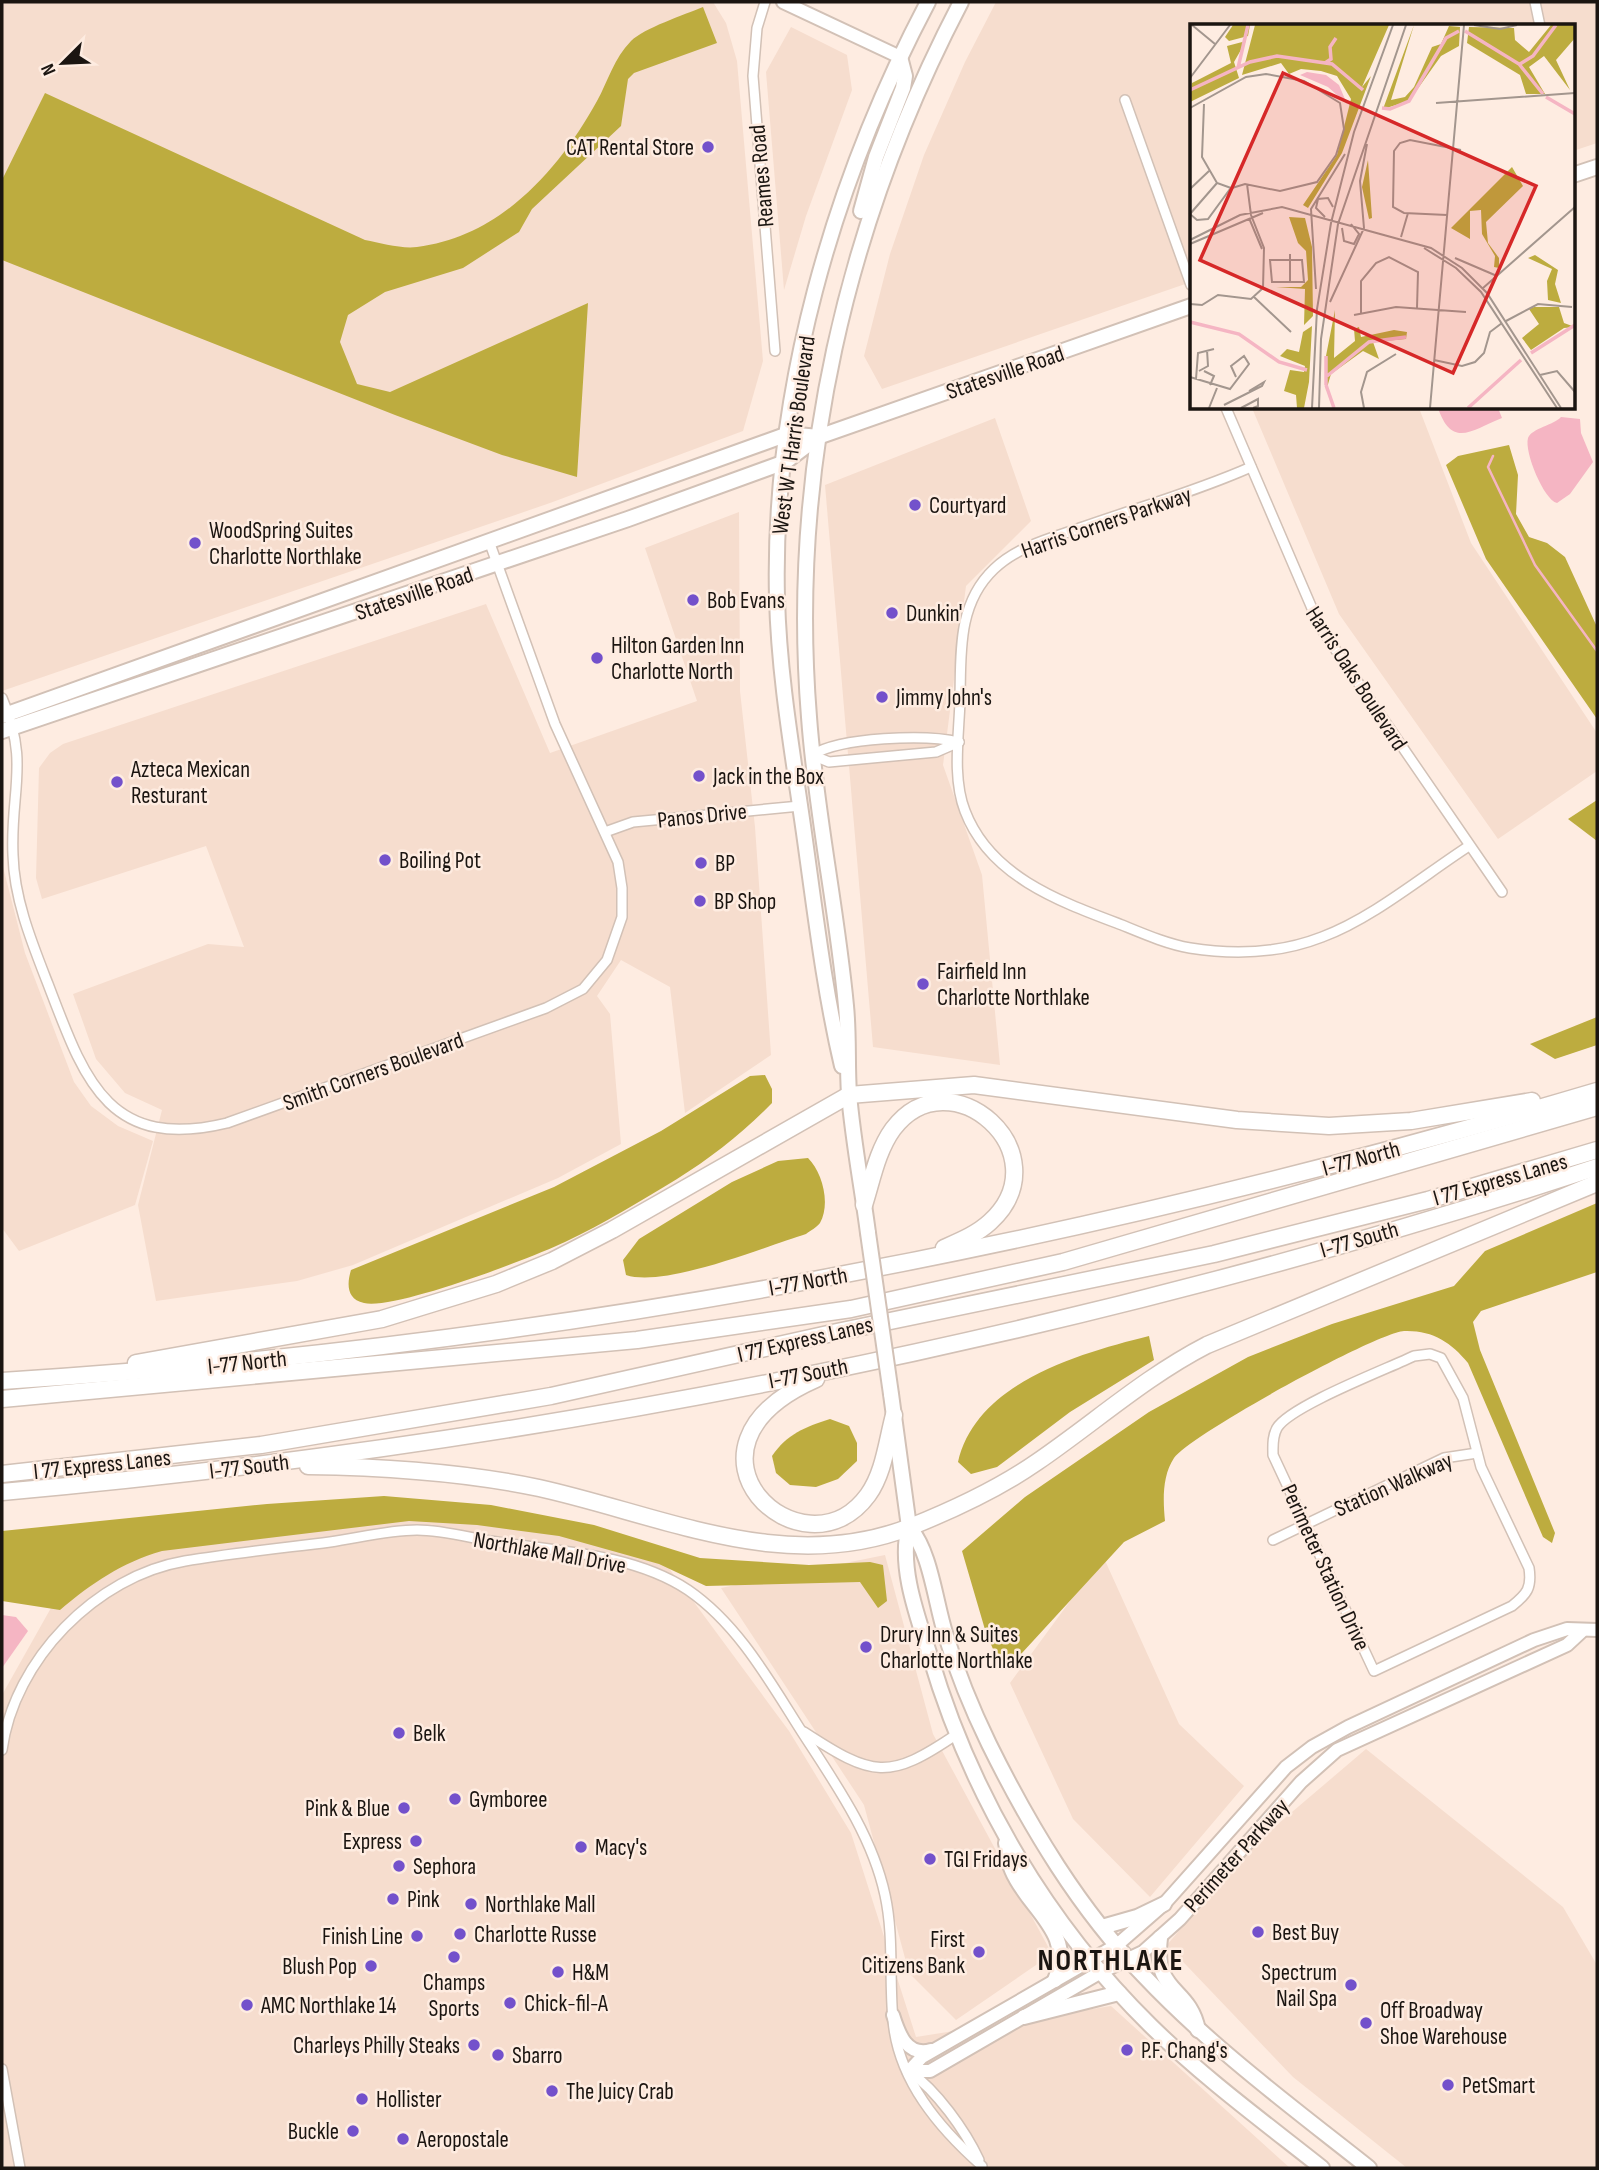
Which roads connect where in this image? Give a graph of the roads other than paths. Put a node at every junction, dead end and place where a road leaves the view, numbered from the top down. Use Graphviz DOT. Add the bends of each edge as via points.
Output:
graph roads {
  1 [pos="765,2"];
  2 [pos="783,2"];
  3 [pos="928,2"];
  4 [pos="961,2"];
  5 [pos="1535,2"];
  6 [pos="1540,24"];
  7 [pos="900,57"];
  8 [pos="1125,100"];
  9 [pos="1597,167"];
  10 [pos="1574,175"];
  11 [pos="851,275"];
  12 [pos="1190,282"];
  13 [pos="1190,306"];
  14 [pos="775,351"];
  15 [pos="1227,410"];
  16 [pos="788,434"];
  17 [pos="818,437"];
  18 [pos="785,461"];
  19 [pos="1251,467"];
  20 [pos="489,541"];
  21 [pos="498,564"];
  22 [pos="413,570"];
  23 [pos="376,584"];
  24 [pos="359,611"];
  25 [pos="338,618"];
  26 [pos="2,698"];
  27 [pos="7,722"];
  28 [pos="959,742"];
  29 [pos="812,755"];
  30 [pos="800,806"];
  31 [pos="605,832"];
  32 [pos="1469,846"];
  33 [pos="1502,892"];
  34 [pos="1597,1091"];
  35 [pos="849,1095"];
  36 [pos="1597,1107"];
  37 [pos="1597,1150"];
  38 [pos="1597,1167"];
  39 [pos="1597,1183"];
  40 [pos="864,1205"];
  41 [pos="917,1260"];
  42 [pos="844,1366"];
  43 [pos="47,1378"];
  44 [pos="2,1381"];
  45 [pos="2,1399"];
  46 [pos="894,1415"];
  47 [pos="1477,1453"];
  48 [pos="264,1465"];
  49 [pos="2,1474"];
  50 [pos="2,1492"];
  51 [pos="1306,1524"];
  52 [pos="909,1527"];
  53 [pos="1273,1540"];
  54 [pos="1597,1630"];
  55 [pos="1581,1632"];
  56 [pos="800,1729"];
  57 [pos="957,1734"];
  58 [pos="2,1750"];
  59 [pos="1005,1835"];
  60 [pos="1164,1904"];
  61 [pos="1101,1927"];
  62 [pos="1160,1938"];
  63 [pos="1117,1945"];
  64 [pos="1090,1959"];
  65 [pos="1129,1959"];
  66 [pos="1101,1972"];
  67 [pos="1055,1980"];
  68 [pos="1119,1993"];
  69 [pos="893,2015"];
  70 [pos="1024,2017"];
  71 [pos="1198,2030"];
  72 [pos="938,2048"];
  73 [pos="2,2069"];
  74 [pos="909,2071"];
  75 [pos="983,2167"];
  76 [pos="20,2168"];
  77 [pos="1322,2168"];
  78 [pos="1369,2168"];
  1 -- 14 [label="street, Reames Road" via="757,28 753,76"];
  2 -- 7 [label="street"];
  3 -- 7 [label="main road, West W T Harris Boulevard"];
  4 -- 11 [label="main road, West W T Harris Boulevard" via="900,129"];
  5 -- 6 [label="street"];
  7 -- 11 [label="main road" via="903,89 867,186"];
  7 -- 16 [label="main road, West W T Harris Boulevard" via="833,229"];
  8 -- 12 [label="street"];
  9 -- 10 [label="main road"];
  11 -- 17 [label="main road, West W T Harris Boulevard"];
  13 -- 17 [label="main road, Statesville Road"];
  15 -- 19 [label="street, Harris Oaks Boulevard"];
  16 -- 17 [label="main road, Statesville Road"];
  16 -- 18 [label="main road, West W T Harris Boulevard"];
  16 -- 20 [label="main road, Statesville Road"];
  17 -- 18 [label="main road, Statesville Road"];
  17 -- 29 [label="main road, West W T Harris Boulevard" via="805,587"];
  18 -- 21 [label="main road, Statesville Road"];
  18 -- 30 [label="main road, West W T Harris Boulevard" via="777,599"];
  19 -- 28 [label="street, Harris Corners Parkway" via="1020,549 991,572 965,618"];
  19 -- 32 [label="street, Harris Oaks Boulevard" via="1321,627"];
  20 -- 21 [label="street, Smith Corners Boulevard"];
  20 -- 22 [label="main road, Statesville Road"];
  21 -- 24 [label="main road, Statesville Road"];
  21 -- 31 [label="street, Smith Corners Boulevard" via="555,724"];
  22 -- 23 [label="main road, Statesville Road"];
  22 -- 24 [label="main road" via="411,580 390,588"];
  23 -- 25 [label="main road" via="363,596 338,607"];
  23 -- 27 [label="main road, Statesville Road"];
  24 -- 25 [label="main road, Statesville Road"];
  25 -- 27 [label="main road, Statesville Road"];
  26 -- 27 [label="street, Smith Corners Boulevard"];
  27 -- 31 [label="street, Smith Corners Boulevard" via="19,756 13,856 19,898 74,1052 106,1101 145,1125 176,1132 258,1113 546,1008 583,989 607,960 622,917 618,862"];
  28 -- 29 [label="street" via="935,736 832,745"];
  28 -- 29 [label="street" via="936,752 829,762"];
  28 -- 32 [label="street, Harris Corners Parkway" via="965,811 1001,862 1059,902 1188,948 1268,950 1322,937"];
  29 -- 35 [label="main road, West W T Harris Boulevard" via="846,1006"];
  30 -- 31 [label="street, Panos Drive" via="633,822"];
  30 -- 35 [label="main road, West W T Harris Boulevard" via="828,1008"];
  32 -- 33 [label="street, Harris Oaks Boulevard"];
  34 -- 35 [label="highway" via="1439,1117 1329,1126 1237,1119 974,1085"];
  34 -- 41 [label="highway, I-77 North" via="1247,1187"];
  35 -- 40 [label="main road, West W T Harris Boulevard"];
  35 -- 43 [label="highway" via="581,1247 465,1296 348,1326"];
  36 -- 45 [label="highway, I 77 Express Lanes" via="1076,1259 851,1310 637,1340"];
  37 -- 49 [label="highway, I 77 Express Lanes" via="1428,1200 1226,1251 551,1396 261,1445"];
  38 -- 42 [label="highway, I-77 South" via="1208,1281"];
  39 -- 52 [label="highway" via="1197,1350 1152,1377 1018,1475"];
  40 -- 41 [label="highway" via="882,1148 906,1116 924,1106 953,1103 979,1111 993,1122 1013,1159 1013,1184 1007,1200 981,1230"];
  40 -- 46 [label="main road, West W T Harris Boulevard, bridge"];
  41 -- 43 [label="highway, I-77 North" via="699,1300 427,1341 212,1366"];
  42 -- 46 [label="highway" via="785,1393 754,1422 745,1459 748,1478 761,1501 783,1517 802,1523 823,1523 852,1511 877,1478"];
  42 -- 48 [label="highway, I-77 South" via="628,1408"];
  43 -- 44 [label="highway, I-77 North"];
  46 -- 52 [label="main road, West W T Harris Boulevard"];
  47 -- 51 [label="street, Station Walkway" via="1444,1458"];
  47 -- 51 [label="street, Perimeter Station Drive" via="1463,1398 1441,1358 1414,1356 1299,1410 1277,1428 1273,1455"];
  47 -- 51 [label="street, Perimeter Station Drive" via="1529,1568 1527,1594 1476,1625 1391,1665 1374,1671"];
  48 -- 50 [label="highway, I-77 South"];
  48 -- 52 [label="highway" via="385,1468 485,1479 553,1492 717,1536 772,1544 835,1543 884,1536"];
  51 -- 53 [label="street, Station Walkway"];
  52 -- 57 [label="main road, West W T Harris Boulevard" via="904,1545 917,1608"];
  52 -- 61 [label="main road, West W T Harris Boulevard" via="922,1542 946,1638 987,1741 1040,1838"];
  54 -- 55 [label="street, Perimeter Parkway"];
  55 -- 60 [label="street, Perimeter Parkway" via="1567,1629 1534,1640 1312,1747 1286,1767"];
  55 -- 62 [label="street, Perimeter Parkway" via="1567,1645 1337,1750 1301,1782"];
  56 -- 57 [label="street" via="846,1758 881,1767 913,1763"];
  56 -- 58 [label="street, Northlake Mall Drive" via="747,1647 698,1598 674,1582 600,1557 418,1530 171,1564 120,1584 86,1606 31,1669 4,1734"];
  56 -- 69 [label="street, Northlake Mall Drive" via="855,1816 884,1892"];
  57 -- 59 [label="main road, West W T Harris Boulevard"];
  59 -- 64 [label="main road, West W T Harris Boulevard"];
  59 -- 67 [label="main road" via="1012,1870 1061,1945"];
  60 -- 61 [label="main road"];
  60 -- 63 [label="street, Perimeter Parkway"];
  61 -- 63 [label="main road, West W T Harris Boulevard"];
  62 -- 65 [label="street, Perimeter Parkway"];
  62 -- 71 [label="main road" via="1163,1978 1194,2011"];
  63 -- 64 [label="street, Perimeter Parkway"];
  63 -- 65 [label="main road, West W T Harris Boulevard"];
  64 -- 66 [label="main road, West W T Harris Boulevard"];
  64 -- 67 [label="street, Perimeter Parkway"];
  65 -- 66 [label="street, Perimeter Parkway"];
  65 -- 71 [label="main road, West W T Harris Boulevard"];
  66 -- 68 [label="main road, West W T Harris Boulevard"];
  66 -- 70 [label="street, Perimeter Parkway"];
  67 -- 72 [label="street, Perimeter Parkway"];
  68 -- 70 [label="main road"];
  68 -- 77 [label="main road, West W T Harris Boulevard" via="1188,2060"];
  69 -- 72 [label="street" via="909,2047 920,2052"];
  69 -- 74 [label="street, Northlake Mall Drive"];
  70 -- 74 [label="street, Perimeter Parkway" via="930,2071"];
  71 -- 78 [label="main road, West W T Harris Boulevard"];
  72 -- 74 [label="street, Perimeter Parkway"];
  73 -- 76 [label="street"];
  74 -- 75 [label="street, Northlake Mall Drive" via="923,2081"];
}
